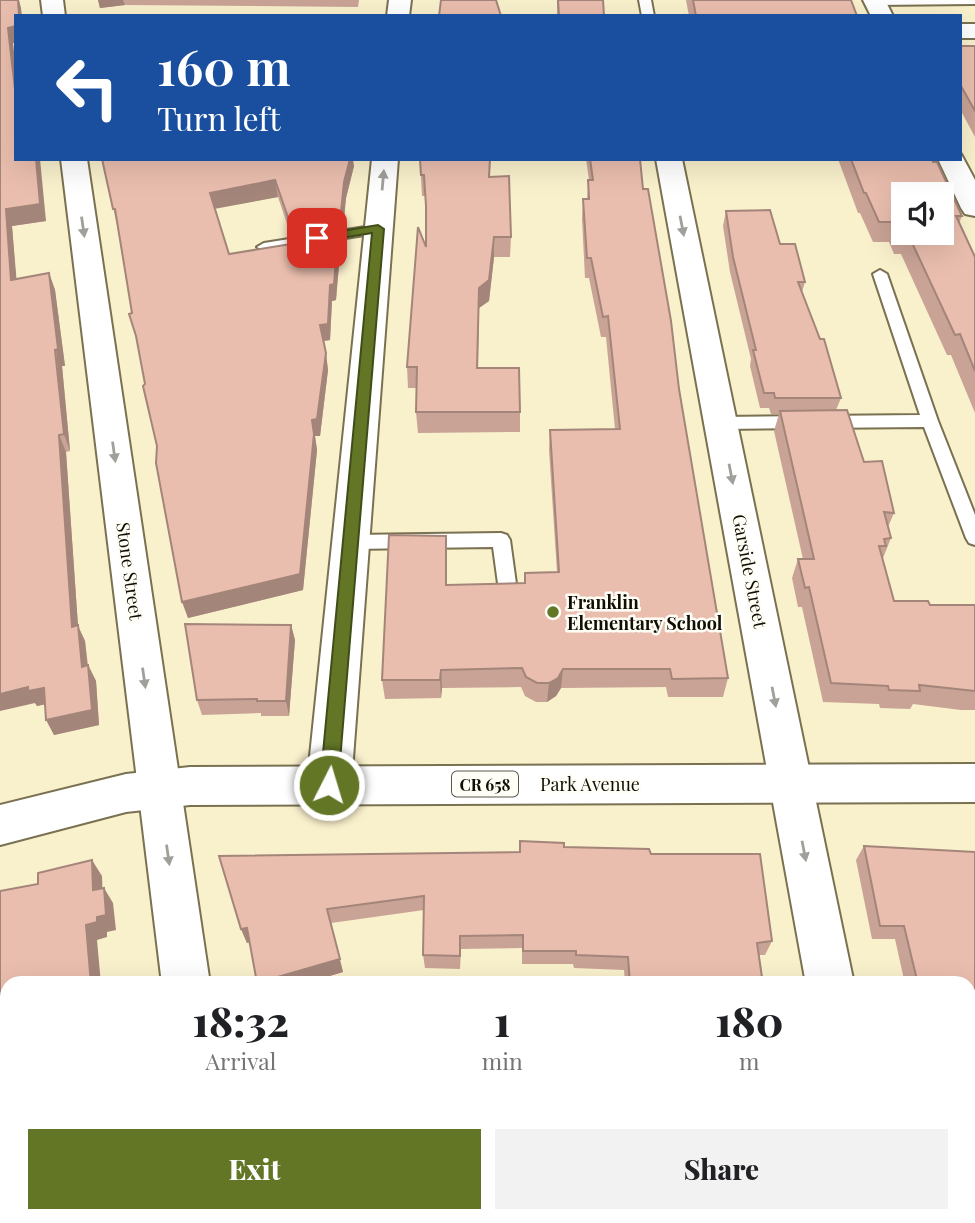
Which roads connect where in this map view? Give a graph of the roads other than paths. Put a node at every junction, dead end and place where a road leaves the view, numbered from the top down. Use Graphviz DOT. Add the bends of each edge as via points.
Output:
graph roads {
  1 [pos="975,1"];
  2 [pos="877,6"];
  3 [pos="74,161"];
  4 [pos="385,161"];
  5 [pos="669,161"];
  6 [pos="952,161"];
  7 [pos="975,208"];
  8 [pos="378,229"];
  9 [pos="264,247"];
  10 [pos="880,274"];
  11 [pos="930,421"];
  12 [pos="721,423"];
  13 [pos="975,538"];
  14 [pos="351,542"];
  15 [pos="508,591"];
  16 [pos="975,783"];
  17 [pos="791,784"];
  18 [pos="329,785"];
  19 [pos="159,787"];
  20 [pos="0,825"];
  21 [pos="185,976"];
  22 [pos="828,976"];
  1 -- 2 [label="lane"];
  3 -- 19 [label="street, Stone Street, one-way"];
  8 -- 4 [label="street, one-way"];
  5 -- 12 [label="street, Garside Street, one-way"];
  6 -- 7 [label="street"];
  8 -- 9 [label="lane"];
  8 -- 14 [label="street"];
  10 -- 11 [label="lane"];
  11 -- 12 [label="lane"];
  11 -- 13 [label="lane"];
  12 -- 17 [label="street, Garside Street, one-way"];
  14 -- 15 [label="lane" via="501,540"];
  14 -- 18 [label="street"];
  16 -- 17 [label="street, Park Avenue / CR 658"];
  17 -- 18 [label="street, Park Avenue / CR 658"];
  17 -- 22 [label="street, Garside Street, one-way"];
  18 -- 19 [label="street, Park Avenue / CR 658"];
  19 -- 20 [label="street, Park Avenue / CR 658"];
  19 -- 21 [label="street, Stone Street, one-way"];
}
